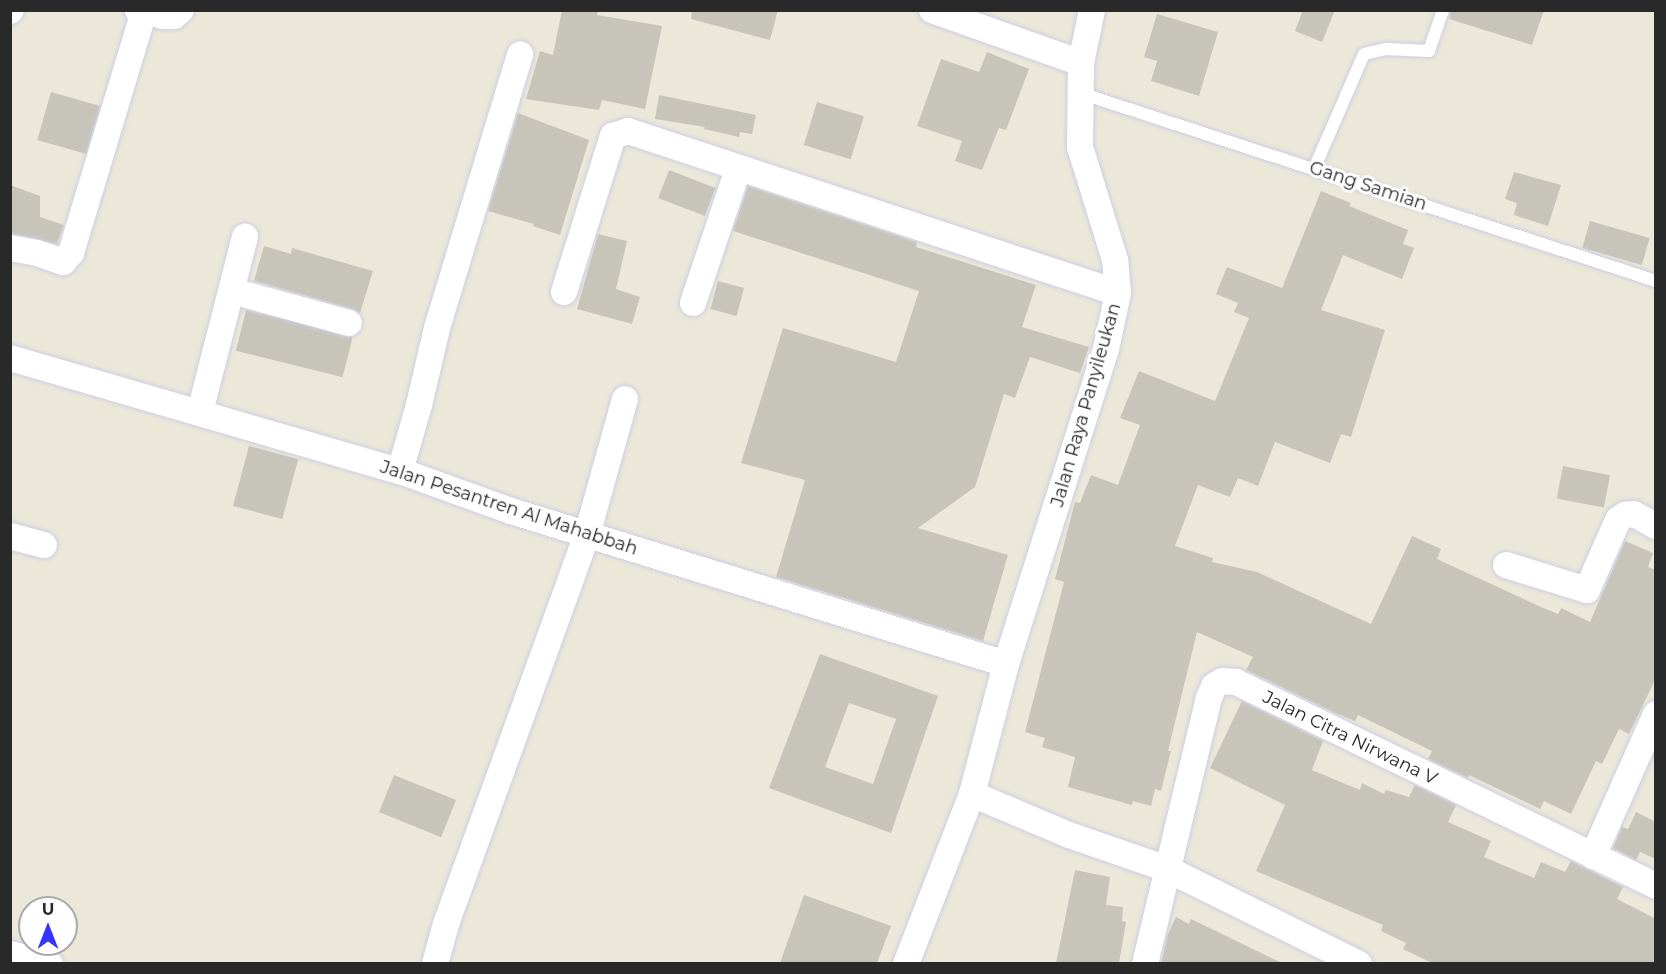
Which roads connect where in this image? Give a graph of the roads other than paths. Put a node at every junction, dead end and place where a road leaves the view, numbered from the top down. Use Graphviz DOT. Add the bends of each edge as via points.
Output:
graph roads {
  1 [pos="138,10"];
  2 [pos="144,10"];
  3 [pos="181,10"];
  4 [pos="932,10"];
  5 [pos="1092,10"];
  6 [pos="1443,10"];
  7 [pos="520,54"];
  8 [pos="1081,63"];
  9 [pos="1080,93"];
  10 [pos="738,169"];
  11 [pos="1314,169"];
  12 [pos="245,237"];
  13 [pos="10,248"];
  14 [pos="1656,281"];
  15 [pos="232,291"];
  16 [pos="564,292"];
  17 [pos="1118,293"];
  18 [pos="693,303"];
  19 [pos="349,323"];
  20 [pos="10,358"];
  21 [pos="625,399"];
  22 [pos="200,412"];
  23 [pos="400,471"];
  24 [pos="1645,520"];
  25 [pos="588,535"];
  26 [pos="10,536"];
  27 [pos="44,546"];
  28 [pos="1506,565"];
  29 [pos="1006,664"];
  30 [pos="1656,714"];
  31 [pos="972,794"];
  32 [pos="1593,856"];
  33 [pos="1167,869"];
  34 [pos="1656,886"];
  35 [pos="10,954"];
  36 [pos="50,963"];
  37 [pos="435,963"];
  38 [pos="906,963"];
  39 [pos="1145,963"];
  40 [pos="1359,963"];
  1 -- 13 [label="street" via="142,18 71,253 63,262"];
  2 -- 3 [label="street" via="164,16 174,16"];
  4 -- 8 [label="street"];
  5 -- 8 [label="street, Jalan Raya Panyileukan"];
  6 -- 11 [label="lane" via="1429,51 1386,49 1364,54"];
  7 -- 23 [label="street" via="440,317"];
  8 -- 9 [label="street, Jalan Raya Panyileukan"];
  9 -- 11 [label="lane, Gang Samian"];
  9 -- 17 [label="street, Jalan Raya Panyileukan" via="1080,147 1115,260"];
  10 -- 16 [label="street" via="628,131 613,136"];
  10 -- 17 [label="street"];
  10 -- 18 [label="street"];
  11 -- 14 [label="lane, Gang Samian"];
  12 -- 15 [label="street"];
  15 -- 19 [label="street"];
  15 -- 22 [label="street"];
  17 -- 29 [label="street, Jalan Raya Panyileukan" via="1106,349"];
  20 -- 22 [label="street, Jalan Pesantren Al Mahabbah"];
  21 -- 25 [label="street"];
  22 -- 23 [label="street, Jalan Pesantren Al Mahabbah"];
  23 -- 25 [label="street, Jalan Pesantren Al Mahabbah"];
  24 -- 28 [label="street" via="1625,515 1618,520 1587,590"];
  25 -- 29 [label="street, Jalan Pesantren Al Mahabbah"];
  25 -- 37 [label="street"];
  26 -- 27 [label="street"];
  29 -- 31 [label="street, Jalan Raya Panyileukan"];
  30 -- 32 [label="street"];
  31 -- 33 [label="street" via="1069,835"];
  31 -- 38 [label="street, Jalan Raya Panyileukan"];
  32 -- 33 [label="street, Jalan Citra Nirwana V" via="1236,682 1222,681 1214,686 1209,698"];
  32 -- 34 [label="street, Jalan Citra Nirwana V"];
  33 -- 39 [label="street"];
  33 -- 40 [label="street"];
  35 -- 36 [label="street"];
}
